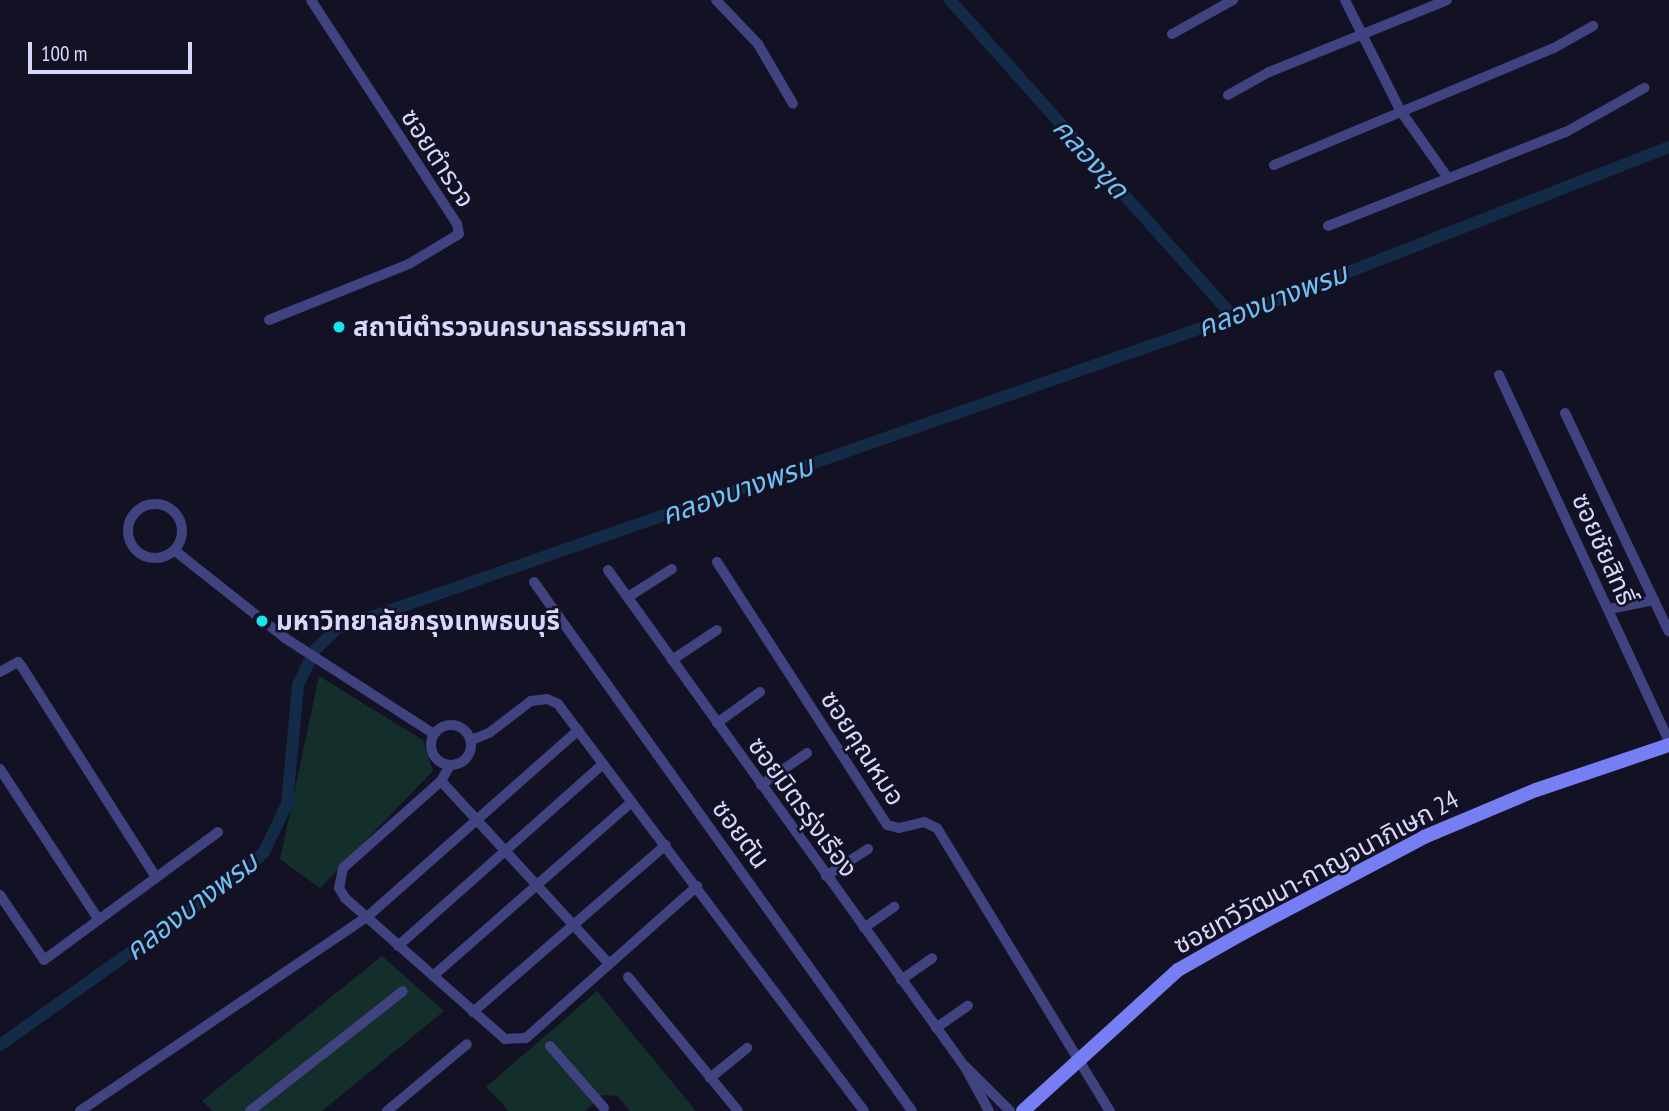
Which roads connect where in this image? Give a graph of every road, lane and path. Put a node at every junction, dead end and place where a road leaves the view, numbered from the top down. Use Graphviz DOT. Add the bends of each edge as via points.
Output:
graph roads {
  1 [pos="311,0"];
  2 [pos="716,0"];
  3 [pos="1233,0"];
  4 [pos="1345,0"];
  5 [pos="1447,0"];
  6 [pos="1593,26"];
  7 [pos="1172,34"];
  8 [pos="1359,35"];
  9 [pos="1644,88"];
  10 [pos="1228,95"];
  11 [pos="793,104"];
  12 [pos="1400,110"];
  13 [pos="1274,165"];
  14 [pos="1448,178"];
  15 [pos="1328,226"];
  16 [pos="269,320"];
  17 [pos="1499,375"];
  18 [pos="1565,413"];
  19 [pos="174,550"];
  20 [pos="717,562"];
  21 [pos="672,569"];
  22 [pos="608,570"];
  23 [pos="534,582"];
  24 [pos="628,597"];
  25 [pos="1654,600"];
  26 [pos="1609,609"];
  27 [pos="717,630"];
  28 [pos="1669,632"];
  29 [pos="672,660"];
  30 [pos="0,672"];
  31 [pos="760,692"];
  32 [pos="716,723"];
  33 [pos="578,730"];
  34 [pos="434,734"];
  35 [pos="471,740"];
  36 [pos="1668,742"];
  37 [pos="807,753"];
  38 [pos="603,764"];
  39 [pos="450,765"];
  40 [pos="0,769"];
  41 [pos="441,781"];
  42 [pos="761,785"];
  43 [pos="632,802"];
  44 [pos="477,820"];
  45 [pos="218,832"];
  46 [pos="666,845"];
  47 [pos="868,849"];
  48 [pos="505,851"];
  49 [pos="827,876"];
  50 [pos="156,877"];
  51 [pos="537,885"];
  52 [pos="697,886"];
  53 [pos="0,895"];
  54 [pos="894,907"];
  55 [pos="367,917"];
  56 [pos="98,919"];
  57 [pos="573,925"];
  58 [pos="864,928"];
  59 [pos="398,946"];
  60 [pos="932,958"];
  61 [pos="609,964"];
  62 [pos="433,976"];
  63 [pos="628,978"];
  64 [pos="901,980"];
  65 [pos="403,991"];
  66 [pos="968,1006"];
  67 [pos="473,1012"];
  68 [pos="936,1028"];
  69 [pos="467,1044"];
  70 [pos="550,1046"];
  71 [pos="747,1048"];
  72 [pos="1078,1059"];
  73 [pos="965,1067"];
  74 [pos="710,1077"];
  75 [pos="605,1110"];
  76 [pos="80,1111"];
  77 [pos="250,1111"];
  78 [pos="387,1111"];
  79 [pos="738,1111"];
  80 [pos="864,1111"];
  81 [pos="912,1111"];
  82 [pos="989,1111"];
  83 [pos="1010,1111"];
  84 [pos="1023,1111"];
  85 [pos="1110,1111"];
  1 -- 16 [label="street, ซอยตำรวจ" via="457,224 459,234 409,264"];
  2 -- 11 [label="street" via="758,44"];
  3 -- 7 [label="street"];
  4 -- 8 [label="street"];
  5 -- 8 [label="street"];
  6 -- 12 [label="street" via="1554,48"];
  8 -- 10 [label="street"];
  8 -- 12 [label="street"];
  9 -- 14 [label="street" via="1566,132"];
  12 -- 13 [label="street"];
  12 -- 14 [label="street"];
  14 -- 15 [label="street"];
  17 -- 26 [label="street, ซอยชัยสิทธิ์"];
  18 -- 25 [label="street"];
  19 -- 19 [label="street" via="157,558 136,552 127,528 136,511 152,504 174,512 182,529"];
  19 -- 34 [label="street" via="285,638"];
  20 -- 72 [label="street, ซอยคุณหมอ" via="887,825 899,828 925,822 937,828"];
  21 -- 24 [label="street"];
  22 -- 24 [label="street, ซอยมิตรรุ่งเรือง"];
  23 -- 81 [label="street, ซอยตัน"];
  24 -- 29 [label="street, ซอยมิตรรุ่งเรือง"];
  25 -- 26 [label="street"];
  25 -- 28 [label="street"];
  26 -- 36 [label="street, ซอยชัยสิทธิ์"];
  27 -- 29 [label="street"];
  29 -- 32 [label="street, ซอยมิตรรุ่งเรือง"];
  30 -- 50 [label="street" via="18,662 22,667"];
  31 -- 32 [label="street"];
  32 -- 42 [label="street, ซอยมิตรรุ่งเรือง"];
  33 -- 35 [label="street" via="555,702 539,699"];
  33 -- 38 [label="street"];
  33 -- 44 [label="street"];
  34 -- 35 [label="street" via="443,726 456,725"];
  34 -- 39 [label="street" via="433,754"];
  35 -- 39 [label="street" via="467,757"];
  36 -- 72 [label="street, ซอยทวีวัฒนา-กาญจนาภิเษก 24" via="1424,837 1243,933 1178,971"];
  37 -- 42 [label="street"];
  38 -- 43 [label="street"];
  38 -- 48 [label="street"];
  39 -- 41 [label="street"];
  40 -- 56 [label="street"];
  41 -- 44 [label="street"];
  41 -- 55 [label="street" via="341,872 343,895"];
  42 -- 49 [label="street, ซอยมิตรรุ่งเรือง"];
  43 -- 46 [label="street"];
  43 -- 51 [label="street"];
  44 -- 48 [label="street"];
  44 -- 55 [label="street"];
  45 -- 50 [label="street"];
  46 -- 52 [label="street"];
  46 -- 57 [label="street"];
  47 -- 49 [label="street"];
  48 -- 51 [label="street"];
  48 -- 59 [label="street"];
  49 -- 58 [label="street, ซอยมิตรรุ่งเรือง"];
  50 -- 56 [label="street"];
  51 -- 57 [label="street"];
  51 -- 62 [label="street"];
  52 -- 61 [label="street"];
  52 -- 80 [label="street"];
  53 -- 56 [label="street" via="44,960"];
  54 -- 58 [label="street"];
  55 -- 59 [label="street"];
  55 -- 76 [label="street"];
  57 -- 61 [label="street"];
  57 -- 67 [label="street"];
  58 -- 64 [label="street, ซอยมิตรรุ่งเรือง"];
  59 -- 62 [label="street"];
  60 -- 64 [label="street"];
  61 -- 67 [label="street" via="523,1039 505,1039"];
  62 -- 67 [label="street"];
  63 -- 74 [label="street"];
  64 -- 68 [label="street, ซอยมิตรรุ่งเรือง"];
  65 -- 77 [label="street"];
  66 -- 68 [label="street"];
  68 -- 73 [label="street, ซอยมิตรรุ่งเรือง"];
  69 -- 78 [label="street"];
  70 -- 75 [label="street"];
  71 -- 74 [label="street"];
  72 -- 84 [label="street, ซอยทวีวัฒนา-กาญจนาภิเษก 24"];
  72 -- 85 [label="street"];
  73 -- 82 [label="street, ซอยมิตรรุ่งเรือง"];
  73 -- 83 [label="street, ซอยมิตรรุ่งเรือง"];
  74 -- 79 [label="street"];
}
